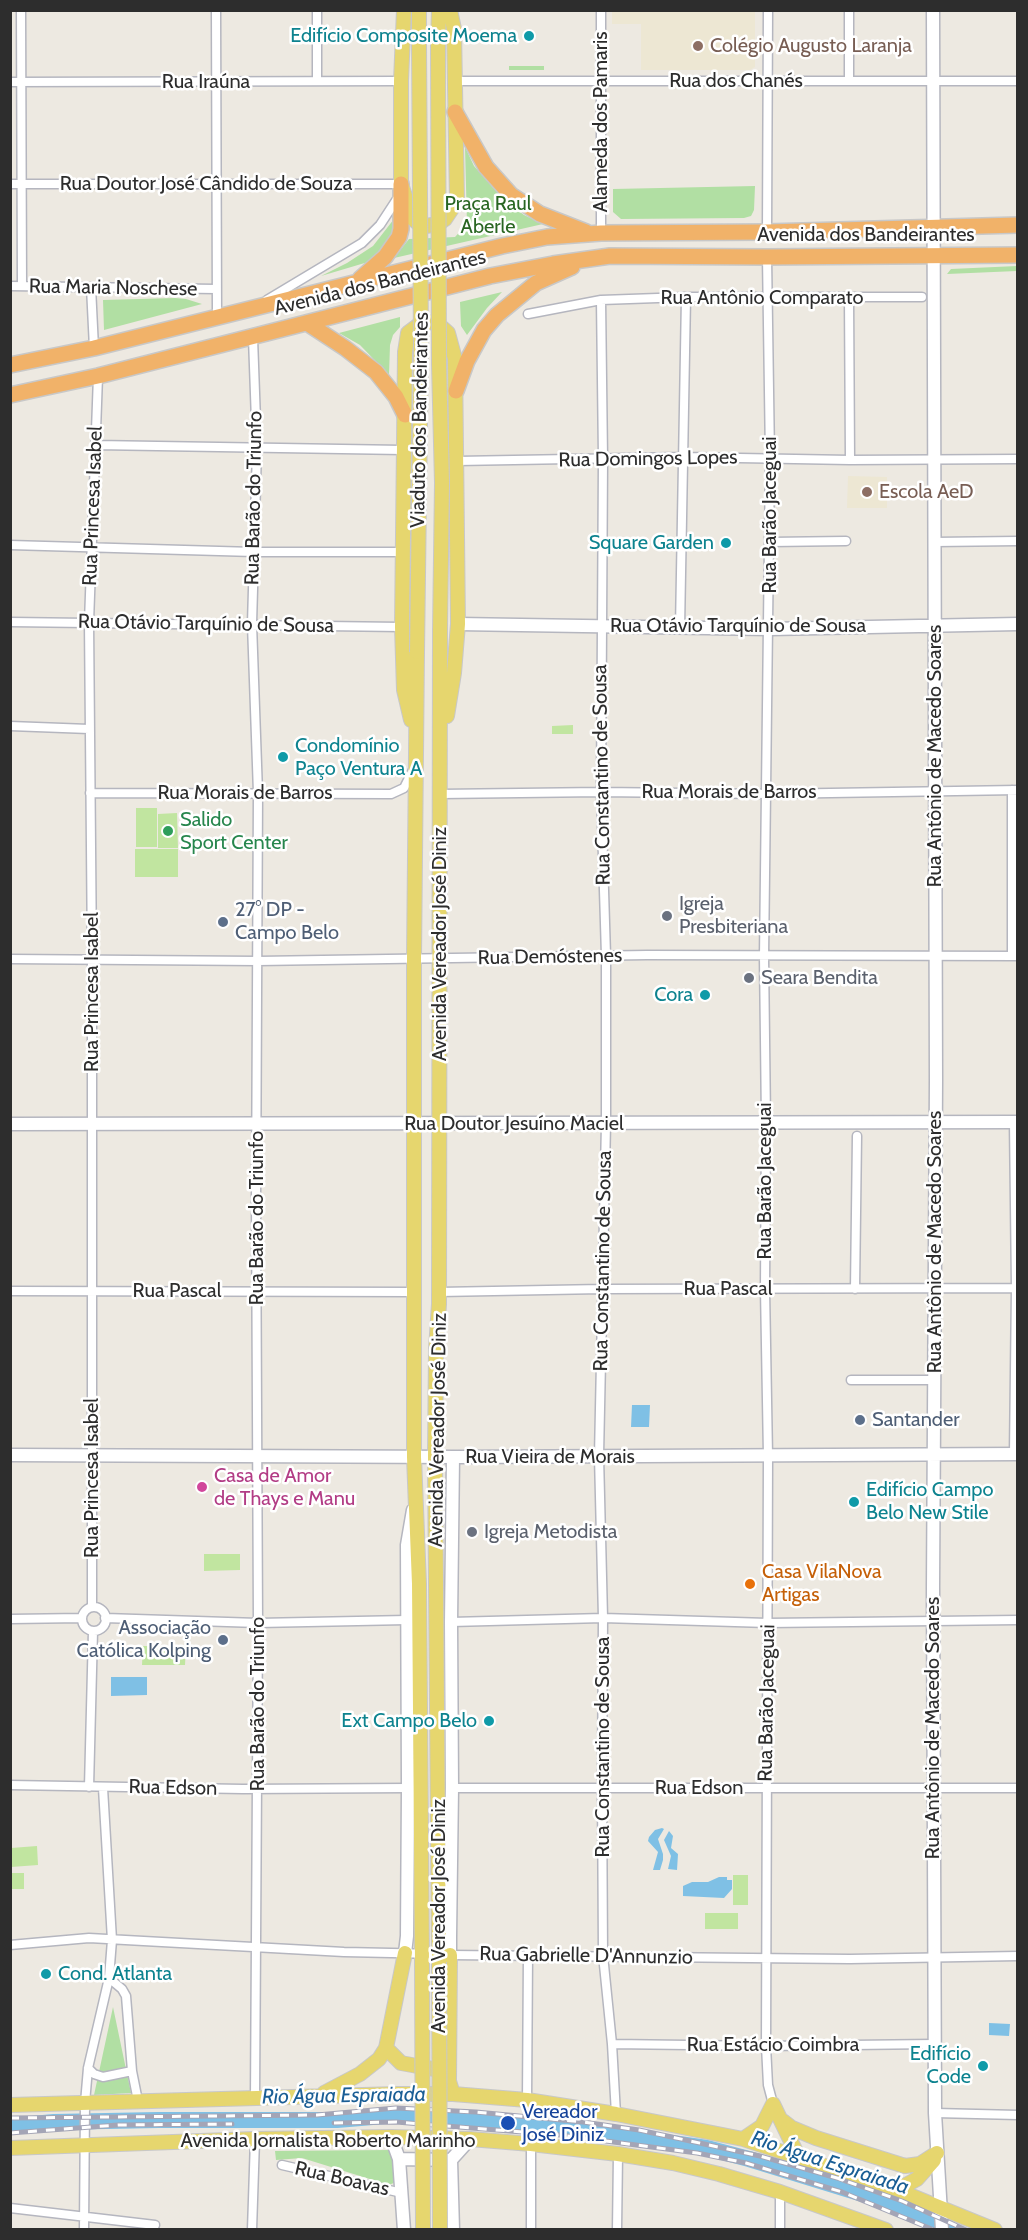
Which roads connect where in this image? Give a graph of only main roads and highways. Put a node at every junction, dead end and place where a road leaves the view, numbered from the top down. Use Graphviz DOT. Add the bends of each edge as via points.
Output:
graph roads {
  1 [pos="404,10"];
  2 [pos="419,10"];
  3 [pos="439,10"];
  4 [pos="450,10"];
  5 [pos="455,112"];
  6 [pos="401,189"];
  7 [pos="1017,225"];
  8 [pos="595,233"];
  9 [pos="1017,255"];
  10 [pos="610,256"];
  11 [pos="357,282"];
  12 [pos="307,323"];
  13 [pos="10,366"];
  14 [pos="456,391"];
  15 [pos="10,395"];
  16 [pos="405,415"];
  17 [pos="440,631"];
  18 [pos="417,652"];
  19 [pos="441,732"];
  20 [pos="416,746"];
  21 [pos="405,1953"];
  22 [pos="443,1957"];
  23 [pos="386,2048"];
  24 [pos="449,2065"];
  25 [pos="453,2094"];
  26 [pos="319,2095"];
  27 [pos="10,2105"];
  28 [pos="783,2121"];
  29 [pos="743,2139"];
  30 [pos="10,2148"];
  31 [pos="798,2156"];
  32 [pos="892,2188"];
  33 [pos="423,2229"];
  34 [pos="440,2229"];
  35 [pos="886,2229"];
  36 [pos="994,2229"];
  1 -- 6 [label="main road"];
  2 -- 18 [label="main road, Viaduto dos Bandeirantes, bridge" via="421,346"];
  3 -- 17 [label="main road, Viaduto dos Bandeirantes, bridge"];
  4 -- 5 [label="main road" via="454,29"];
  5 -- 6 [label="main road" via="454,208 438,224 420,225 411,216"];
  5 -- 8 [label="highway" via="486,167 511,195 540,214"];
  6 -- 11 [label="highway" via="399,237 386,257"];
  7 -- 8 [label="highway, Avenida dos Bandeirantes"];
  8 -- 11 [label="highway, Avenida dos Bandeirantes" via="502,246"];
  9 -- 10 [label="highway, Avenida dos Bandeirantes"];
  10 -- 12 [label="highway, Avenida dos Bandeirantes" via="490,276"];
  10 -- 14 [label="highway" via="564,269 536,283 513,301 484,330"];
  11 -- 13 [label="highway, Avenida dos Bandeirantes"];
  12 -- 15 [label="highway, Avenida dos Bandeirantes"];
  12 -- 16 [label="highway" via="376,372"];
  14 -- 16 [label="main road" via="455,359 448,333 438,324 420,324 406,338"];
  14 -- 19 [label="main road" via="458,624 448,710"];
  16 -- 20 [label="main road" via="404,690"];
  17 -- 19 [label="main road, Avenida Vereador José Diniz"];
  18 -- 20 [label="main road, Avenida Vereador José Diniz"];
  19 -- 22 [label="main road, Avenida Vereador José Diniz" via="435,1457"];
  20 -- 33 [label="main road, Avenida Vereador José Diniz, bridge" via="414,1456 419,1584"];
  21 -- 23 [label="main road"];
  22 -- 24 [label="main road"];
  22 -- 34 [label="main road, Avenida Vereador José Diniz, bridge"];
  23 -- 24 [label="main road" via="401,2063 412,2066 441,2070"];
  23 -- 26 [label="main road" via="360,2074"];
  24 -- 25 [label="main road"];
  25 -- 26 [label="main road"];
  25 -- 29 [label="main road" via="527,2100"];
  26 -- 27 [label="main road"];
  28 -- 29 [label="main road" via="773,2104 762,2126"];
  28 -- 31 [label="main road"];
  28 -- 32 [label="main road" via="816,2138 905,2166 920,2164 937,2154 917,2180"];
  29 -- 31 [label="main road"];
  30 -- 35 [label="main road, Avenida Jornalista Roberto Marinho" via="391,2137 531,2144 673,2163 780,2192"];
  31 -- 32 [label="main road"];
  32 -- 36 [label="main road" via="941,2212"];
}
